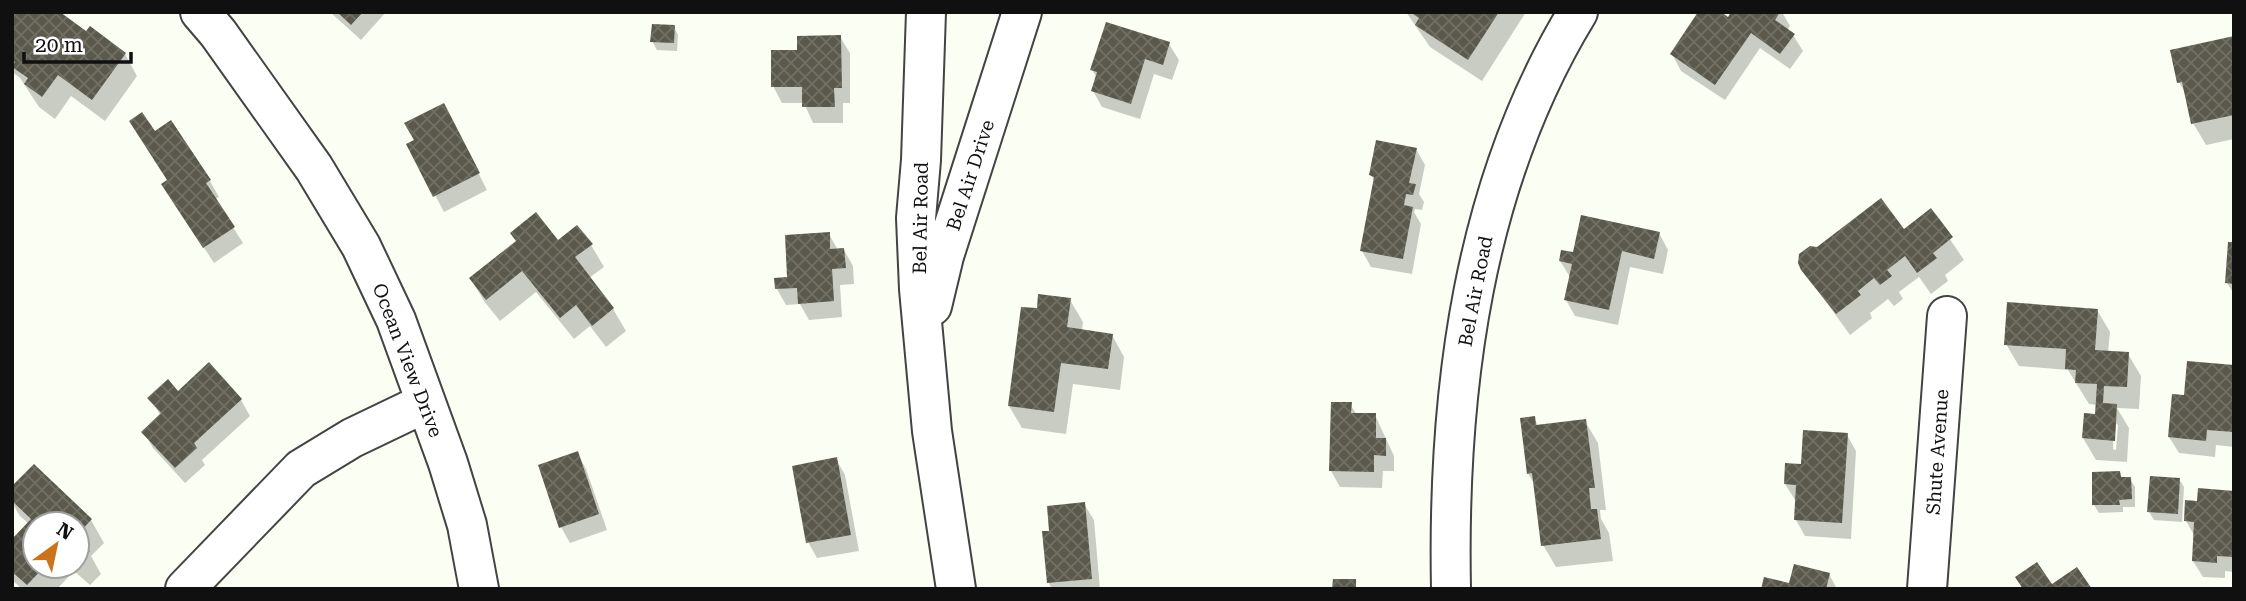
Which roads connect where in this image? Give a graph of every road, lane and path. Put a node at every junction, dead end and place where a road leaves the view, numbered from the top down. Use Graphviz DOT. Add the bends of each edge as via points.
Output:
graph roads {
  1 [pos="200,12"];
  2 [pos="926,12"];
  3 [pos="1022,12"];
  4 [pos="1578,12"];
  5 [pos="1947,316"];
  6 [pos="923,338"];
  7 [pos="425,403"];
  8 [pos="185,589"];
  9 [pos="479,589"];
  10 [pos="956,589"];
  11 [pos="1451,589"];
  12 [pos="1927,589"];
  1 -- 7 [label="street, Ocean View Drive" via="314,168 360,246 396,320"];
  2 -- 6 [label="street, Bel Air Road" via="916,218"];
  3 -- 6 [label="street, Bel Air Drive" via="944,256"];
  4 -- 11 [label="street, Bel Air Road" via="1536,89 1494,205 1476,277 1455,428"];
  5 -- 12 [label="street, Shute Avenue"];
  6 -- 10 [label="street, Bel Air Road"];
  7 -- 8 [label="street" via="301,469"];
  7 -- 9 [label="street, Ocean View Drive" via="467,525"];
}
